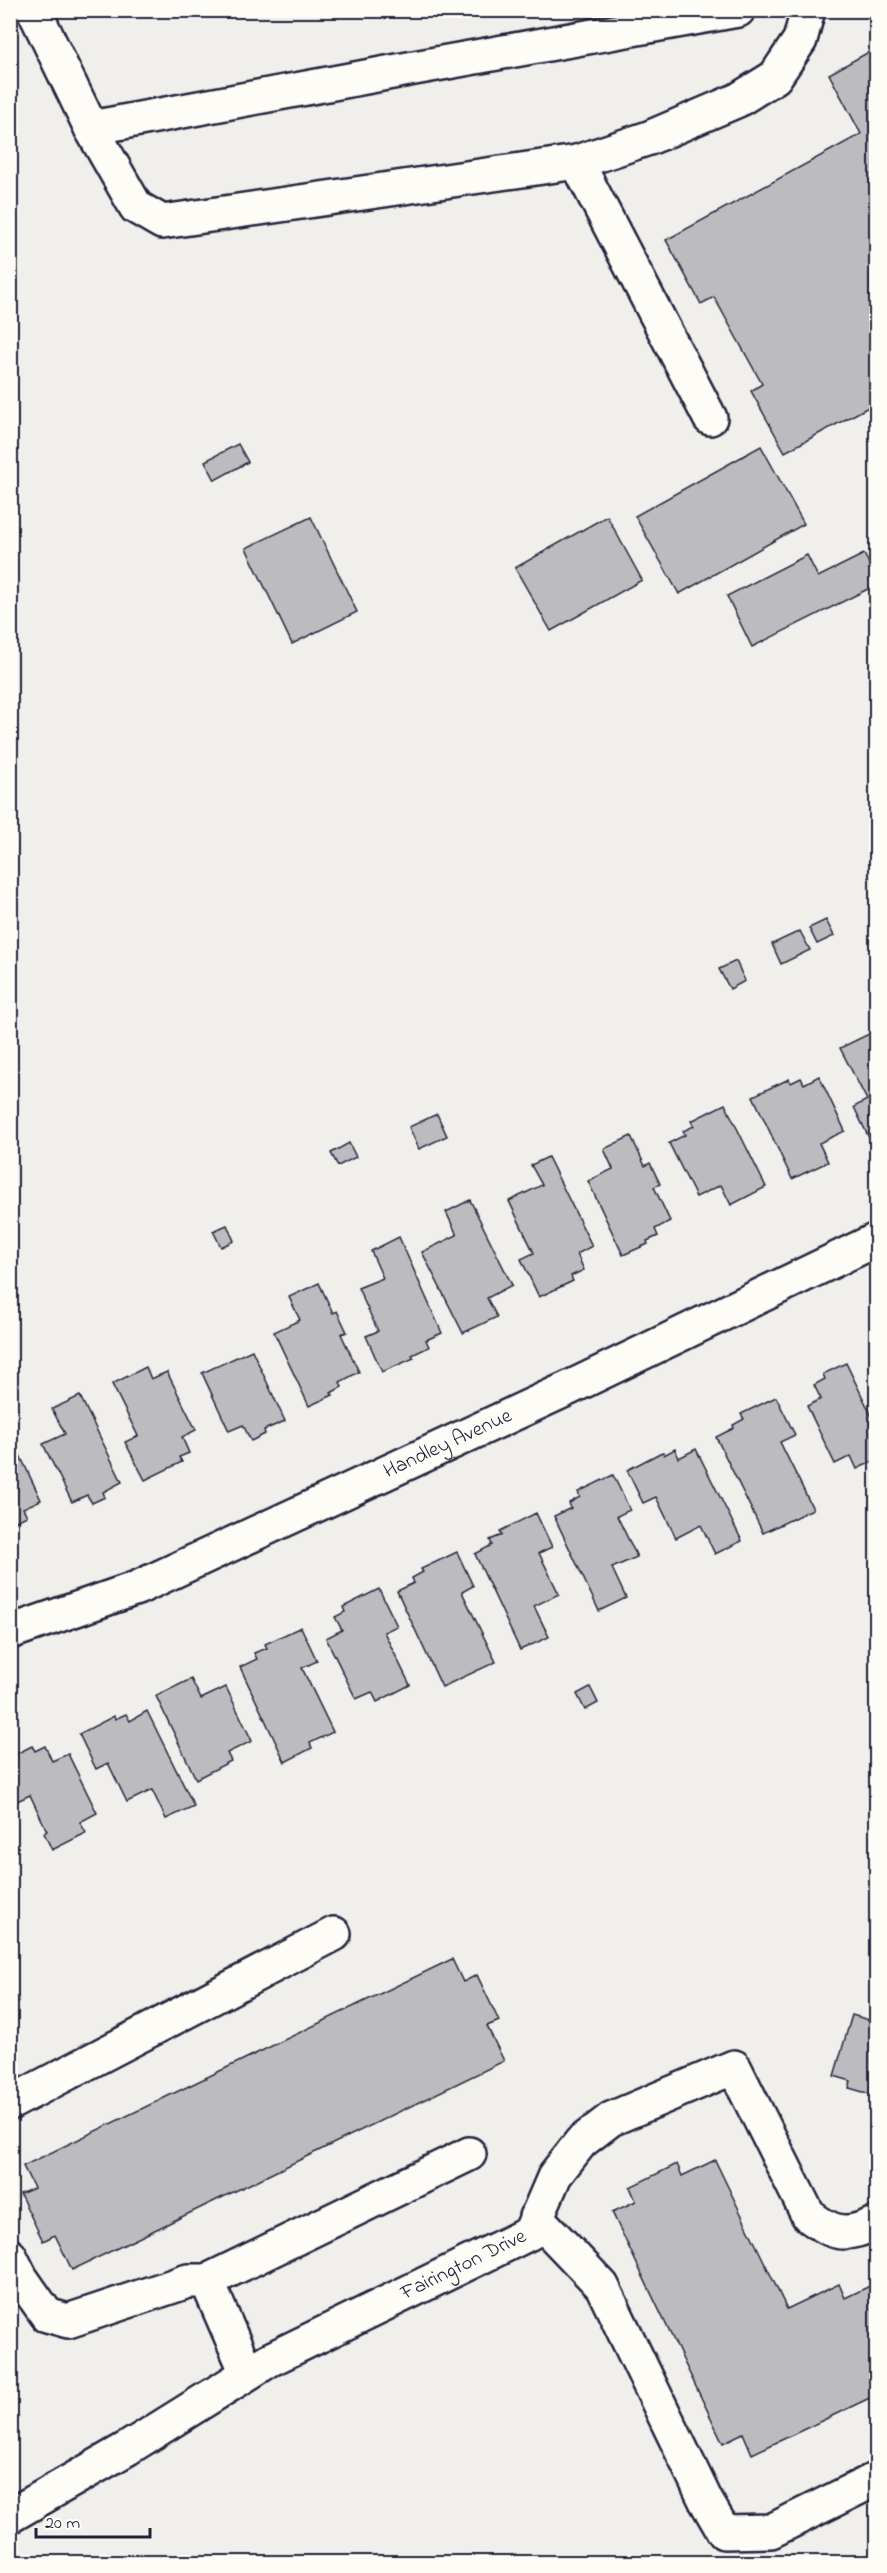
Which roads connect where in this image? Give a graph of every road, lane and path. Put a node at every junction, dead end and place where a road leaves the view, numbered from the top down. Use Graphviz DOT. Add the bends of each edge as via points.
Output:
graph roads {
  1 [pos="34,10"];
  2 [pos="738,10"];
  3 [pos="808,10"];
  4 [pos="91,128"];
  5 [pos="577,162"];
  6 [pos="710,418"];
  7 [pos="876,1240"];
  8 [pos="10,1632"];
  9 [pos="334,1934"];
  10 [pos="10,2103"];
  11 [pos="469,2154"];
  12 [pos="536,2217"];
  13 [pos="876,2223"];
  14 [pos="10,2256"];
  15 [pos="207,2281"];
  16 [pos="247,2373"];
  17 [pos="876,2479"];
  18 [pos="10,2516"];
  1 -- 4 [label="street"];
  2 -- 4 [label="street"];
  3 -- 5 [label="street" via="800,40 776,77 738,100 649,138"];
  4 -- 5 [label="street" via="136,207 162,222"];
  5 -- 6 [label="street"];
  7 -- 8 [label="street, Handley Avenue" via="569,1388 137,1588"];
  9 -- 10 [label="street"];
  11 -- 15 [label="street"];
  12 -- 13 [label="street, Fairington Drive" via="555,2175 581,2142 611,2119 735,2067 808,2215 824,2228 844,2233"];
  12 -- 16 [label="street, Fairington Drive" via="530,2233"];
  12 -- 17 [label="street" via="602,2286 724,2532 771,2531"];
  14 -- 15 [label="street" via="47,2314 68,2321 188,2281"];
  15 -- 16 [label="street"];
  16 -- 18 [label="street, Fairington Drive"];
}
